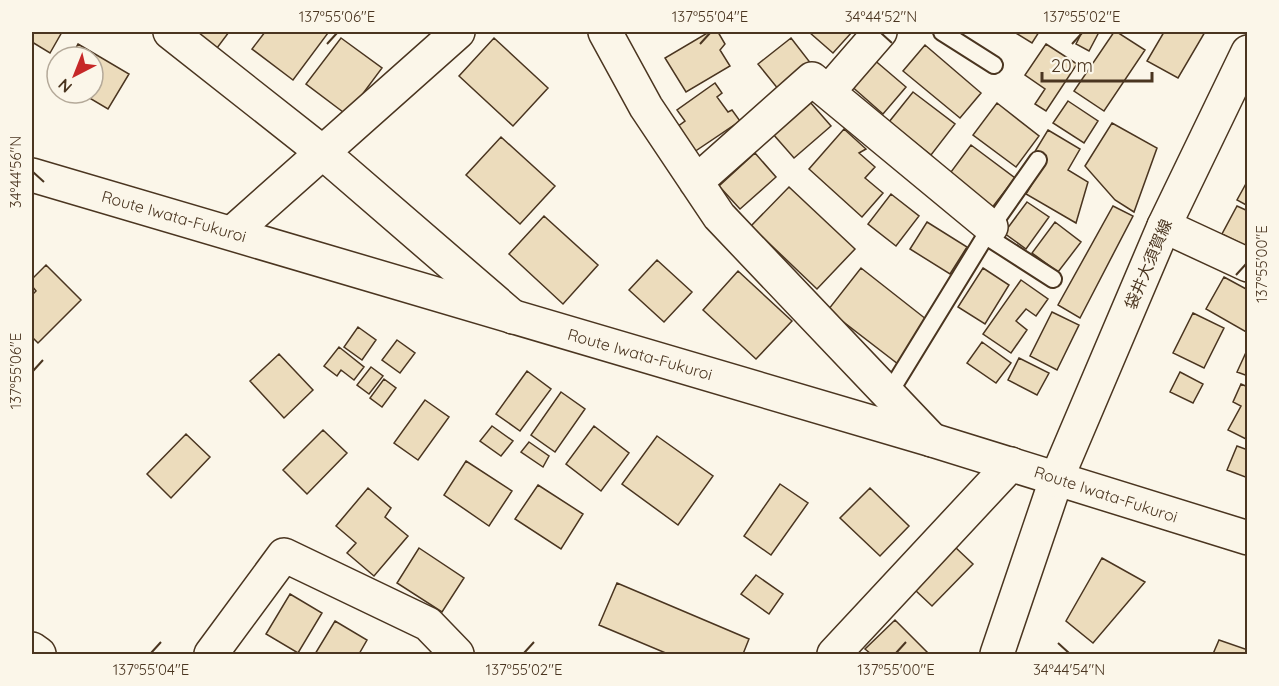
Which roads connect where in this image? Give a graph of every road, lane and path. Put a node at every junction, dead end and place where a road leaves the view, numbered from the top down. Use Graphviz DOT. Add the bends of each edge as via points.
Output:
graph roads {
  1 [pos="170,32"];
  2 [pos="458,32"];
  3 [pos="605,32"];
  4 [pos="880,32"];
  5 [pos="942,32"];
  6 [pos="1248,52"];
  7 [pos="994,65"];
  8 [pos="828,92"];
  9 [pos="322,152"];
  10 [pos="1038,160"];
  11 [pos="32,175"];
  12 [pos="696,182"];
  13 [pos="1164,226"];
  14 [pos="989,231"];
  15 [pos="232,233"];
  16 [pos="1248,265"];
  17 [pos="1053,279"];
  18 [pos="513,316"];
  19 [pos="888,395"];
  20 [pos="932,440"];
  21 [pos="1011,464"];
  22 [pos="1056,480"];
  23 [pos="1248,538"];
  24 [pos="32,650"];
  25 [pos="39,654"];
  26 [pos="211,654"];
  27 [pos="457,654"];
  28 [pos="834,654"];
  29 [pos="997,654"];
  1 -- 9 [label="street"];
  2 -- 9 [label="street"];
  3 -- 12 [label="street" via="646,107"];
  4 -- 8 [label="street"];
  5 -- 7 [label="lane"];
  6 -- 13 [label="street, 袋井大須賀線"];
  8 -- 12 [label="street" via="812,79"];
  8 -- 14 [label="street"];
  9 -- 15 [label="street"];
  9 -- 18 [label="street"];
  10 -- 14 [label="lane"];
  11 -- 15 [label="street, Route Iwata-Fukuroi"];
  12 -- 19 [label="street" via="719,216"];
  13 -- 16 [label="street"];
  13 -- 22 [label="street, 袋井大須賀線"];
  14 -- 17 [label="lane"];
  14 -- 19 [label="lane"];
  15 -- 18 [label="street, Route Iwata-Fukuroi"];
  18 -- 20 [label="street, Route Iwata-Fukuroi"];
  19 -- 20 [label="street"];
  20 -- 21 [label="street, Route Iwata-Fukuroi"];
  21 -- 22 [label="street, Route Iwata-Fukuroi"];
  21 -- 28 [label="street"];
  22 -- 23 [label="street, Route Iwata-Fukuroi"];
  22 -- 29 [label="street, 袋井大須賀線"];
  24 -- 25 [label="street"];
  26 -- 27 [label="street" via="284,555 428,624"];
}
